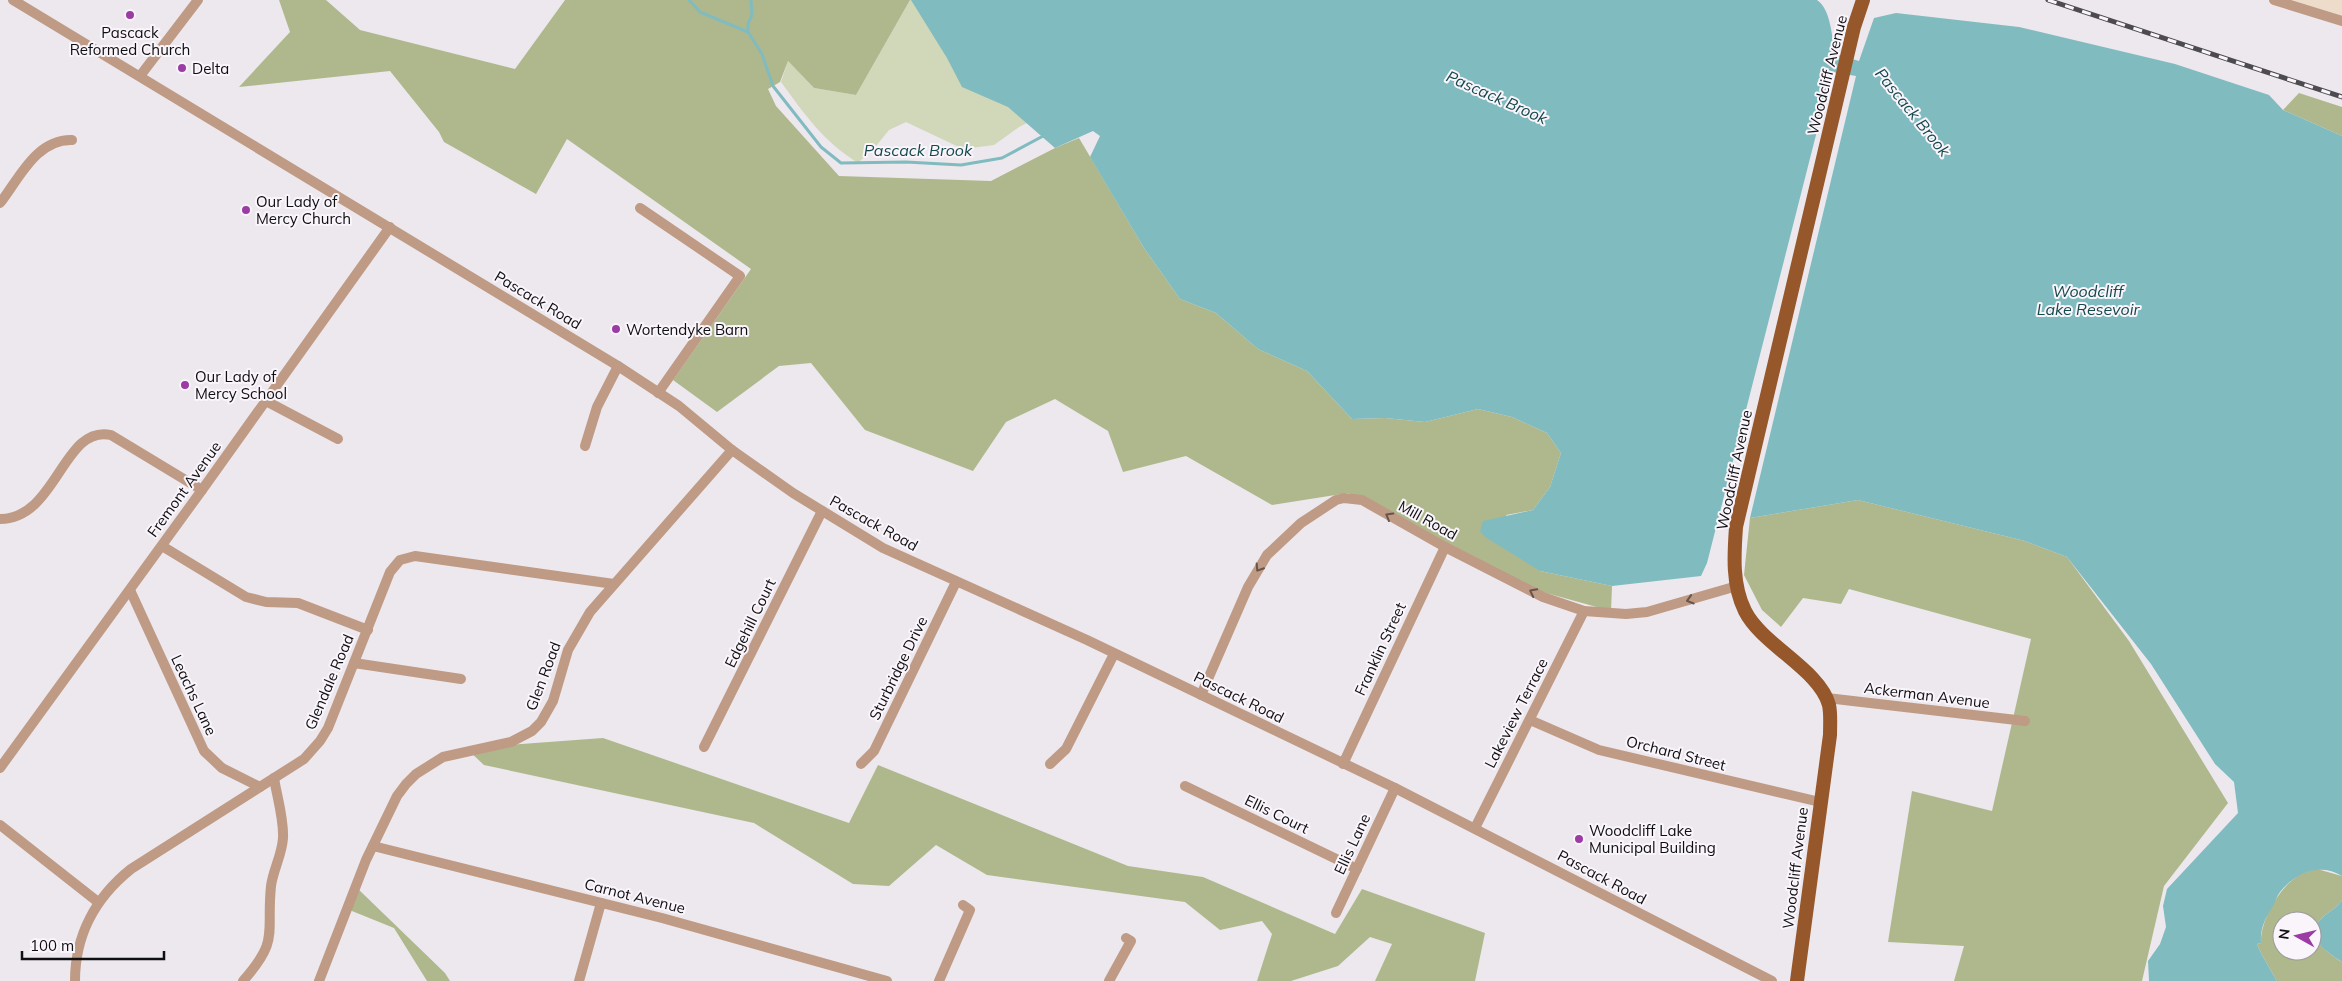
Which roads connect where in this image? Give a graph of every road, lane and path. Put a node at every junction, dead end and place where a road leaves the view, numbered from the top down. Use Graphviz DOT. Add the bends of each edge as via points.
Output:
graph roads {
  1 [pos="13,0"];
  2 [pos="198,0"];
  3 [pos="1863,0"];
  4 [pos="2274,0"];
  5 [pos="2342,21"];
  6 [pos="140,76"];
  7 [pos="72,140"];
  8 [pos="0,203"];
  9 [pos="640,208"];
  10 [pos="390,227"];
  11 [pos="618,366"];
  12 [pos="658,393"];
  13 [pos="266,401"];
  14 [pos="338,439"];
  15 [pos="585,446"];
  16 [pos="732,450"];
  17 [pos="202,490"];
  18 [pos="822,511"];
  19 [pos="0,519"];
  20 [pos="162,546"];
  21 [pos="1445,547"];
  22 [pos="956,582"];
  23 [pos="614,584"];
  24 [pos="1737,586"];
  25 [pos="130,590"];
  26 [pos="1584,611"];
  27 [pos="368,630"];
  28 [pos="1114,654"];
  29 [pos="354,664"];
  30 [pos="461,679"];
  31 [pos="1201,695"];
  32 [pos="1827,698"];
  33 [pos="1530,720"];
  34 [pos="2025,721"];
  35 [pos="704,747"];
  36 [pos="861,764"];
  37 [pos="1050,764"];
  38 [pos="1343,764"];
  39 [pos="0,768"];
  40 [pos="274,778"];
  41 [pos="1185,786"];
  42 [pos="260,787"];
  43 [pos="1395,788"];
  44 [pos="1820,802"];
  45 [pos="0,824"];
  46 [pos="1476,828"];
  47 [pos="373,846"];
  48 [pos="1357,869"];
  49 [pos="98,902"];
  50 [pos="601,903"];
  51 [pos="963,905"];
  52 [pos="1336,913"];
  53 [pos="1126,938"];
  54 [pos="75,981"];
  55 [pos="243,981"];
  56 [pos="319,981"];
  57 [pos="579,981"];
  58 [pos="887,981"];
  59 [pos="939,981"];
  60 [pos="1109,981"];
  61 [pos="1772,981"];
  62 [pos="1797,981"];
  1 -- 6 [label="street, Pascack Road"];
  2 -- 6 [label="street"];
  3 -- 24 [label="main road, Woodcliff Avenue" via="1736,527 1734,558"];
  4 -- 5 [label="street"];
  6 -- 10 [label="street, Pascack Road"];
  7 -- 8 [label="street" via="54,142 38,153"];
  9 -- 12 [label="street" via="740,276"];
  10 -- 11 [label="street, Pascack Road"];
  10 -- 13 [label="street, Fremont Avenue"];
  11 -- 12 [label="street, Pascack Road"];
  11 -- 15 [label="street" via="597,406"];
  12 -- 16 [label="street, Pascack Road" via="679,406"];
  13 -- 14 [label="street"];
  13 -- 17 [label="street, Fremont Avenue"];
  16 -- 18 [label="street, Pascack Road"];
  16 -- 23 [label="street, Glen Road"];
  17 -- 19 [label="street" via="111,435 95,434 82,442 32,508 19,516"];
  17 -- 20 [label="street, Fremont Avenue"];
  18 -- 22 [label="street, Pascack Road" via="883,548"];
  18 -- 35 [label="street, Edgehill Court"];
  20 -- 25 [label="street, Fremont Avenue"];
  20 -- 27 [label="street" via="255,600 298,603"];
  26 -- 21 [label="street, Mill Road, one-way" via="1543,598"];
  21 -- 31 [label="street, Mill Road, one-way" via="1362,500 1336,500 1284,537 1257,570"];
  21 -- 38 [label="street, Franklin Street"];
  22 -- 28 [label="street, Pascack Road"];
  22 -- 36 [label="street, Sturbridge Drive" via="874,751"];
  23 -- 27 [label="street, Glendale Road" via="407,557 390,572"];
  23 -- 47 [label="street, Glen Road" via="580,628 561,668 553,701 541,722 522,737 452,754 429,764 397,796"];
  24 -- 26 [label="street, Mill Road, one-way" via="1646,612"];
  24 -- 32 [label="main road, Woodcliff Avenue" via="1753,624 1816,683"];
  25 -- 39 [label="street, Fremont Avenue"];
  25 -- 42 [label="street, Leachs Lane" via="204,751 222,768"];
  26 -- 33 [label="street, Lakeview Terrace"];
  27 -- 29 [label="street, Glendale Road"];
  28 -- 31 [label="street, Pascack Road"];
  28 -- 37 [label="street" via="1066,749"];
  29 -- 30 [label="street"];
  29 -- 40 [label="street, Glendale Road" via="320,741 304,758"];
  31 -- 38 [label="street, Pascack Road"];
  32 -- 34 [label="street, Ackerman Avenue"];
  32 -- 44 [label="main road, Woodcliff Avenue" via="1830,735"];
  33 -- 44 [label="street, Orchard Street" via="1599,750"];
  33 -- 46 [label="street, Lakeview Terrace"];
  38 -- 43 [label="street, Pascack Road"];
  40 -- 42 [label="street, Glendale Road"];
  40 -- 55 [label="street" via="283,839 271,887 271,931 259,963"];
  41 -- 48 [label="street, Ellis Court"];
  42 -- 49 [label="street, Glendale Road" via="131,869"];
  43 -- 46 [label="street, Pascack Road"];
  43 -- 48 [label="street, Ellis Lane"];
  44 -- 62 [label="main road, Woodcliff Avenue"];
  45 -- 49 [label="street"];
  46 -- 61 [label="street, Pascack Road"];
  47 -- 50 [label="street, Carnot Avenue"];
  47 -- 56 [label="street, Glen Road"];
  48 -- 52 [label="street, Ellis Lane"];
  49 -- 54 [label="street, Glendale Road" via="83,932"];
  50 -- 57 [label="street"];
  50 -- 58 [label="street, Carnot Avenue"];
  51 -- 59 [label="street" via="970,910"];
  53 -- 60 [label="street" via="1131,941"];
}
